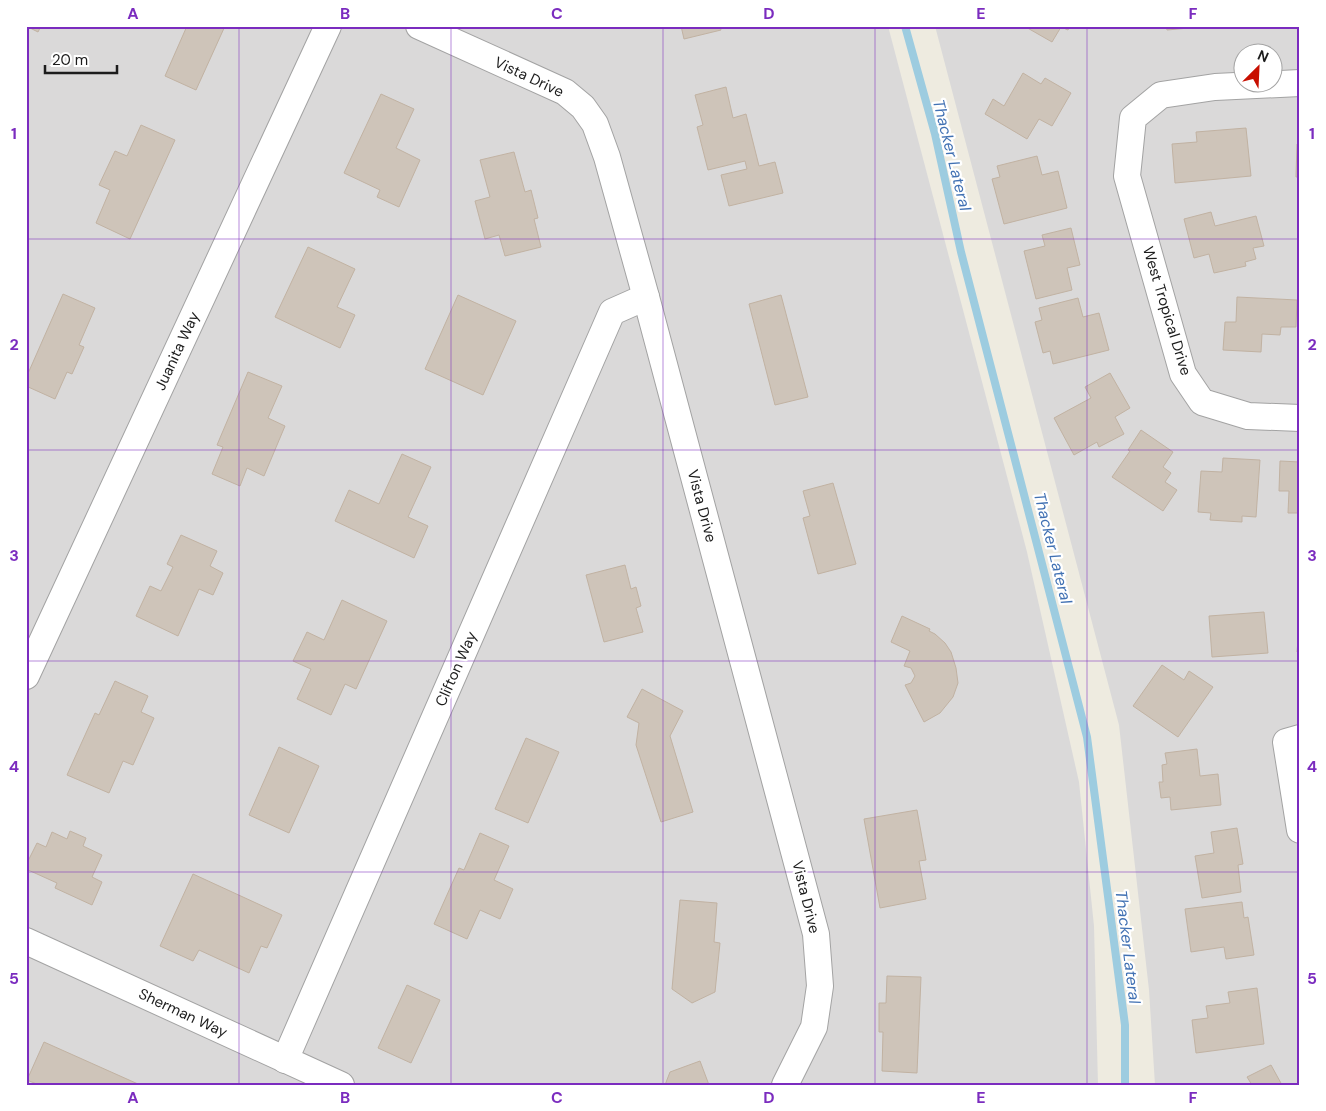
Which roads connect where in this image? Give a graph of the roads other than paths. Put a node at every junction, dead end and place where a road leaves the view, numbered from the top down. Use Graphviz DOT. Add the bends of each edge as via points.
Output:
graph roads {
  1 [pos="328,26"];
  2 [pos="419,26"];
  3 [pos="1300,83"];
  4 [pos="646,297"];
  5 [pos="1300,418"];
  6 [pos="26,676"];
  7 [pos="1293,740"];
  8 [pos="1300,830"];
  9 [pos="26,941"];
  10 [pos="285,1060"];
  11 [pos="341,1085"];
  12 [pos="785,1085"];
  1 -- 6 [label="street, Juanita Way"];
  2 -- 4 [label="street, Vista Drive" via="565,92 583,107 595,124 607,157"];
  3 -- 5 [label="street, West Tropical Drive" via="1215,87 1161,95 1133,118 1127,176 1183,374 1202,402 1248,416"];
  4 -- 10 [label="street, Clifton Way" via="612,312"];
  4 -- 12 [label="street, Vista Drive" via="816,934 820,986 814,1027"];
  7 -- 8 [label="street"];
  9 -- 10 [label="street, Sherman Way"];
  10 -- 11 [label="street, Sherman Way"];
}
